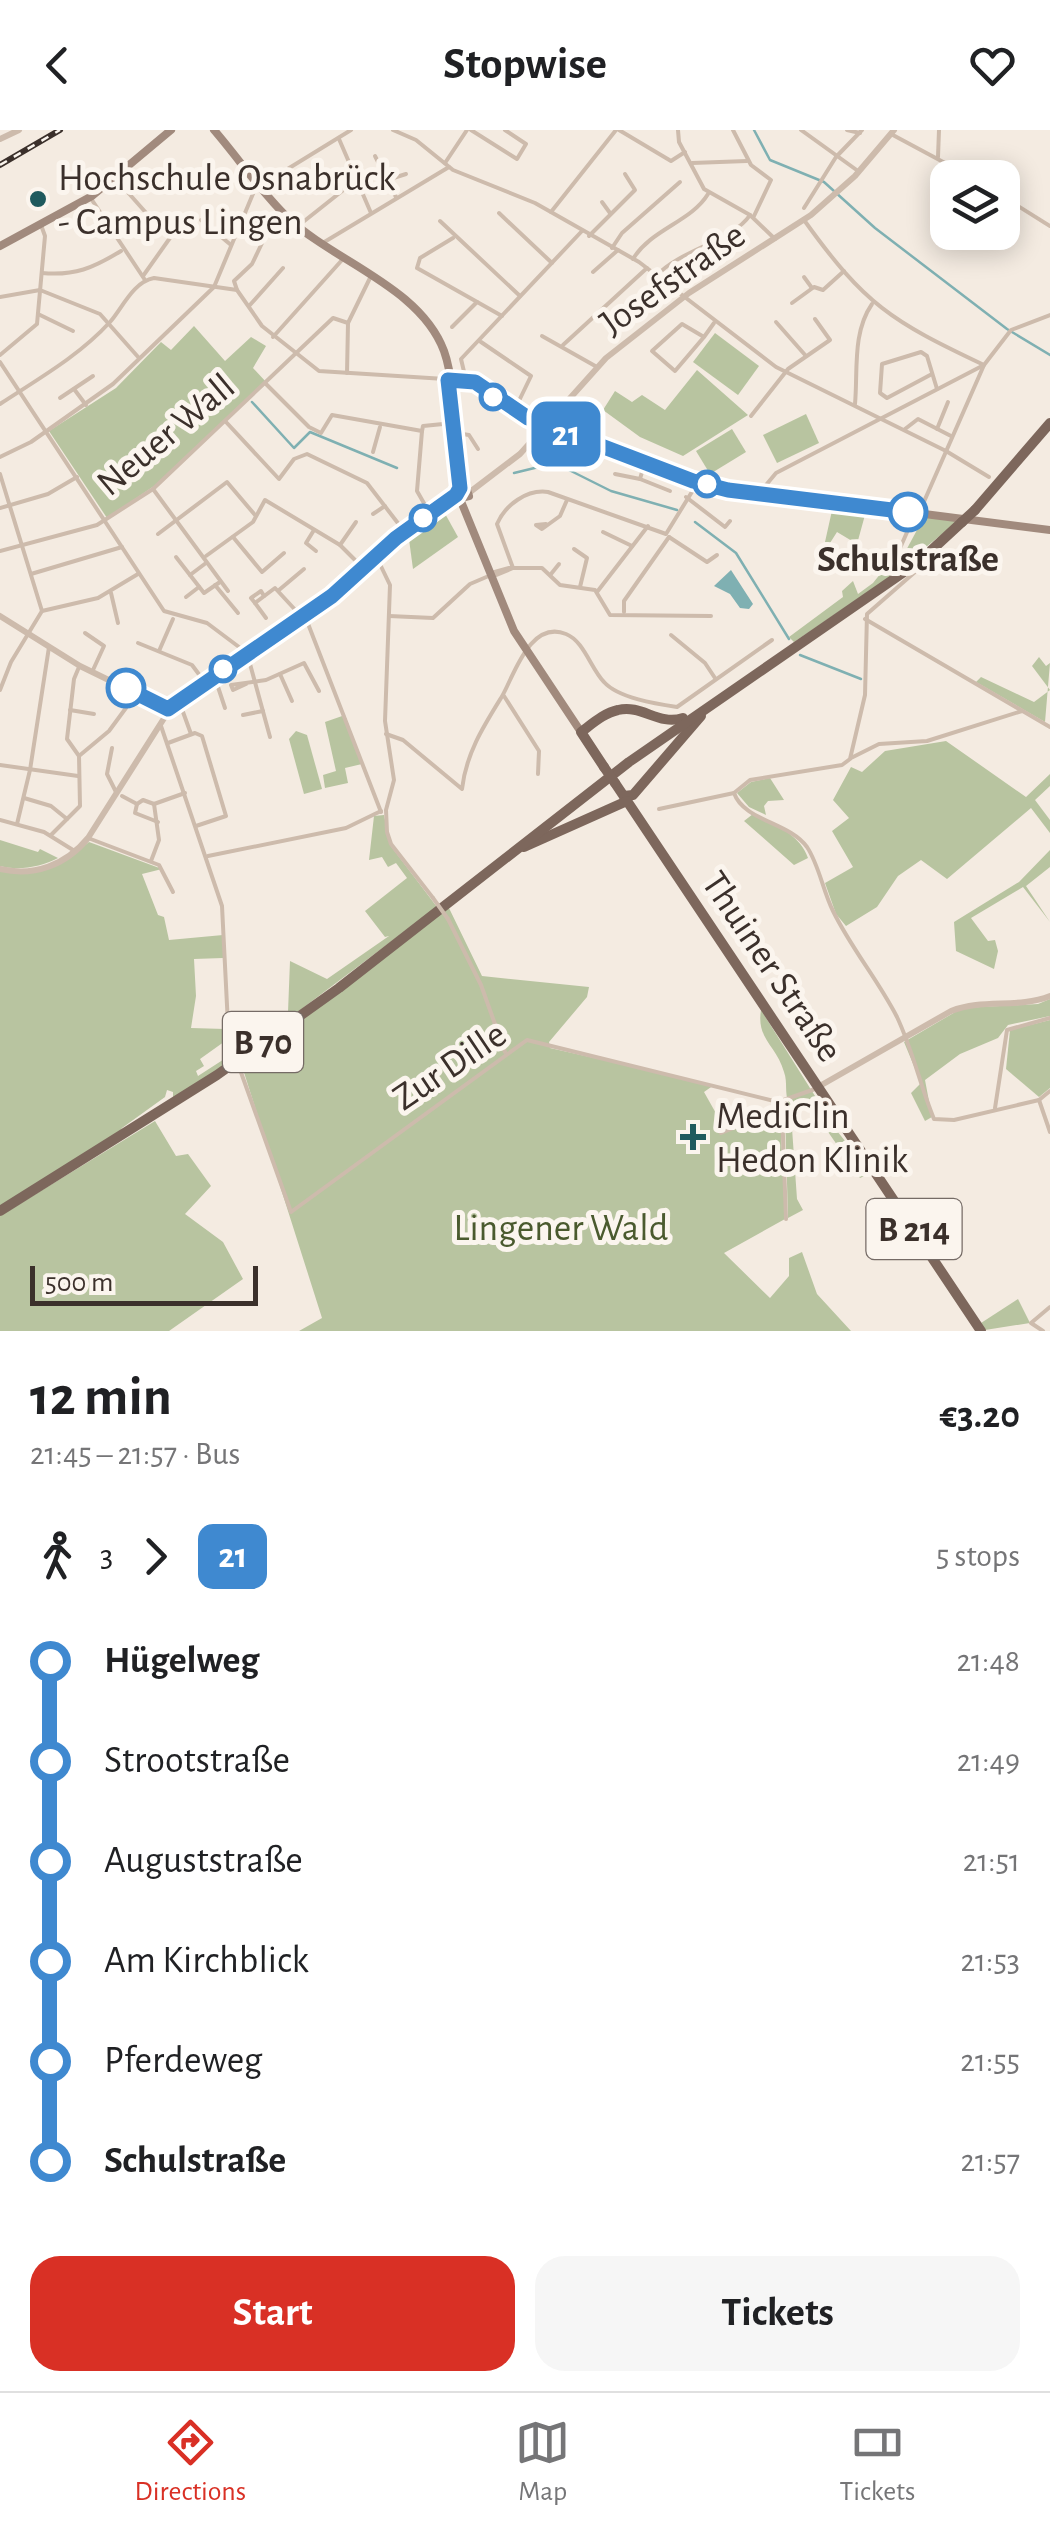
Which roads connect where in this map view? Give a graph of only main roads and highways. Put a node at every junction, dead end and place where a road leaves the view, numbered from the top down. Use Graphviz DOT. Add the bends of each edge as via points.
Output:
graph roads {
  1 [pos="171,130"];
  2 [pos="218,133"];
  3 [pos="0,246"];
  4 [pos="446,360"];
  5 [pos="448,380"];
  6 [pos="466,380"];
  7 [pos="1050,423"];
  8 [pos="1050,530"];
  9 [pos="719,698"];
  10 [pos="702,710"];
  11 [pos="644,713"];
  12 [pos="594,722"];
  13 [pos="581,732"];
  14 [pos="589,744"];
  15 [pos="629,762"];
  16 [pos="628,797"];
  17 [pos="506,857"];
  18 [pos="807,1070"];
  19 [pos="806,1093"];
  20 [pos="0,1211"];
  21 [pos="982,1331"];
  1 -- 3 [label="main road" via="90,197"];
  2 -- 4 [label="main road" via="298,226 412,307"];
  4 -- 5 [label="main road"];
  4 -- 6 [label="main road"];
  5 -- 6 [label="main road"];
  5 -- 13 [label="main road" via="463,493 491,575 534,664"];
  6 -- 8 [label="main road" via="545,425 698,482"];
  7 -- 9 [label="main road, B 70, bridge" via="975,510 922,558"];
  9 -- 10 [label="main road, B 70"];
  9 -- 16 [label="main road"];
  10 -- 11 [label="main road" via="673,722"];
  10 -- 15 [label="main road, B 70"];
  11 -- 12 [label="main road" via="622,709"];
  11 -- 15 [label="main road" via="652,738"];
  12 -- 13 [label="main road"];
  12 -- 14 [label="main road"];
  13 -- 14 [label="main road, B 214"];
  14 -- 16 [label="main road, B 214, bridge"];
  15 -- 17 [label="main road, B 70"];
  16 -- 17 [label="main road"];
  16 -- 18 [label="main road, Thuiner Straße / B 214"];
  17 -- 20 [label="main road, B 70" via="217,1075"];
  18 -- 19 [label="main road"];
  18 -- 21 [label="main road, Thuiner Straße / B 214"];
}
